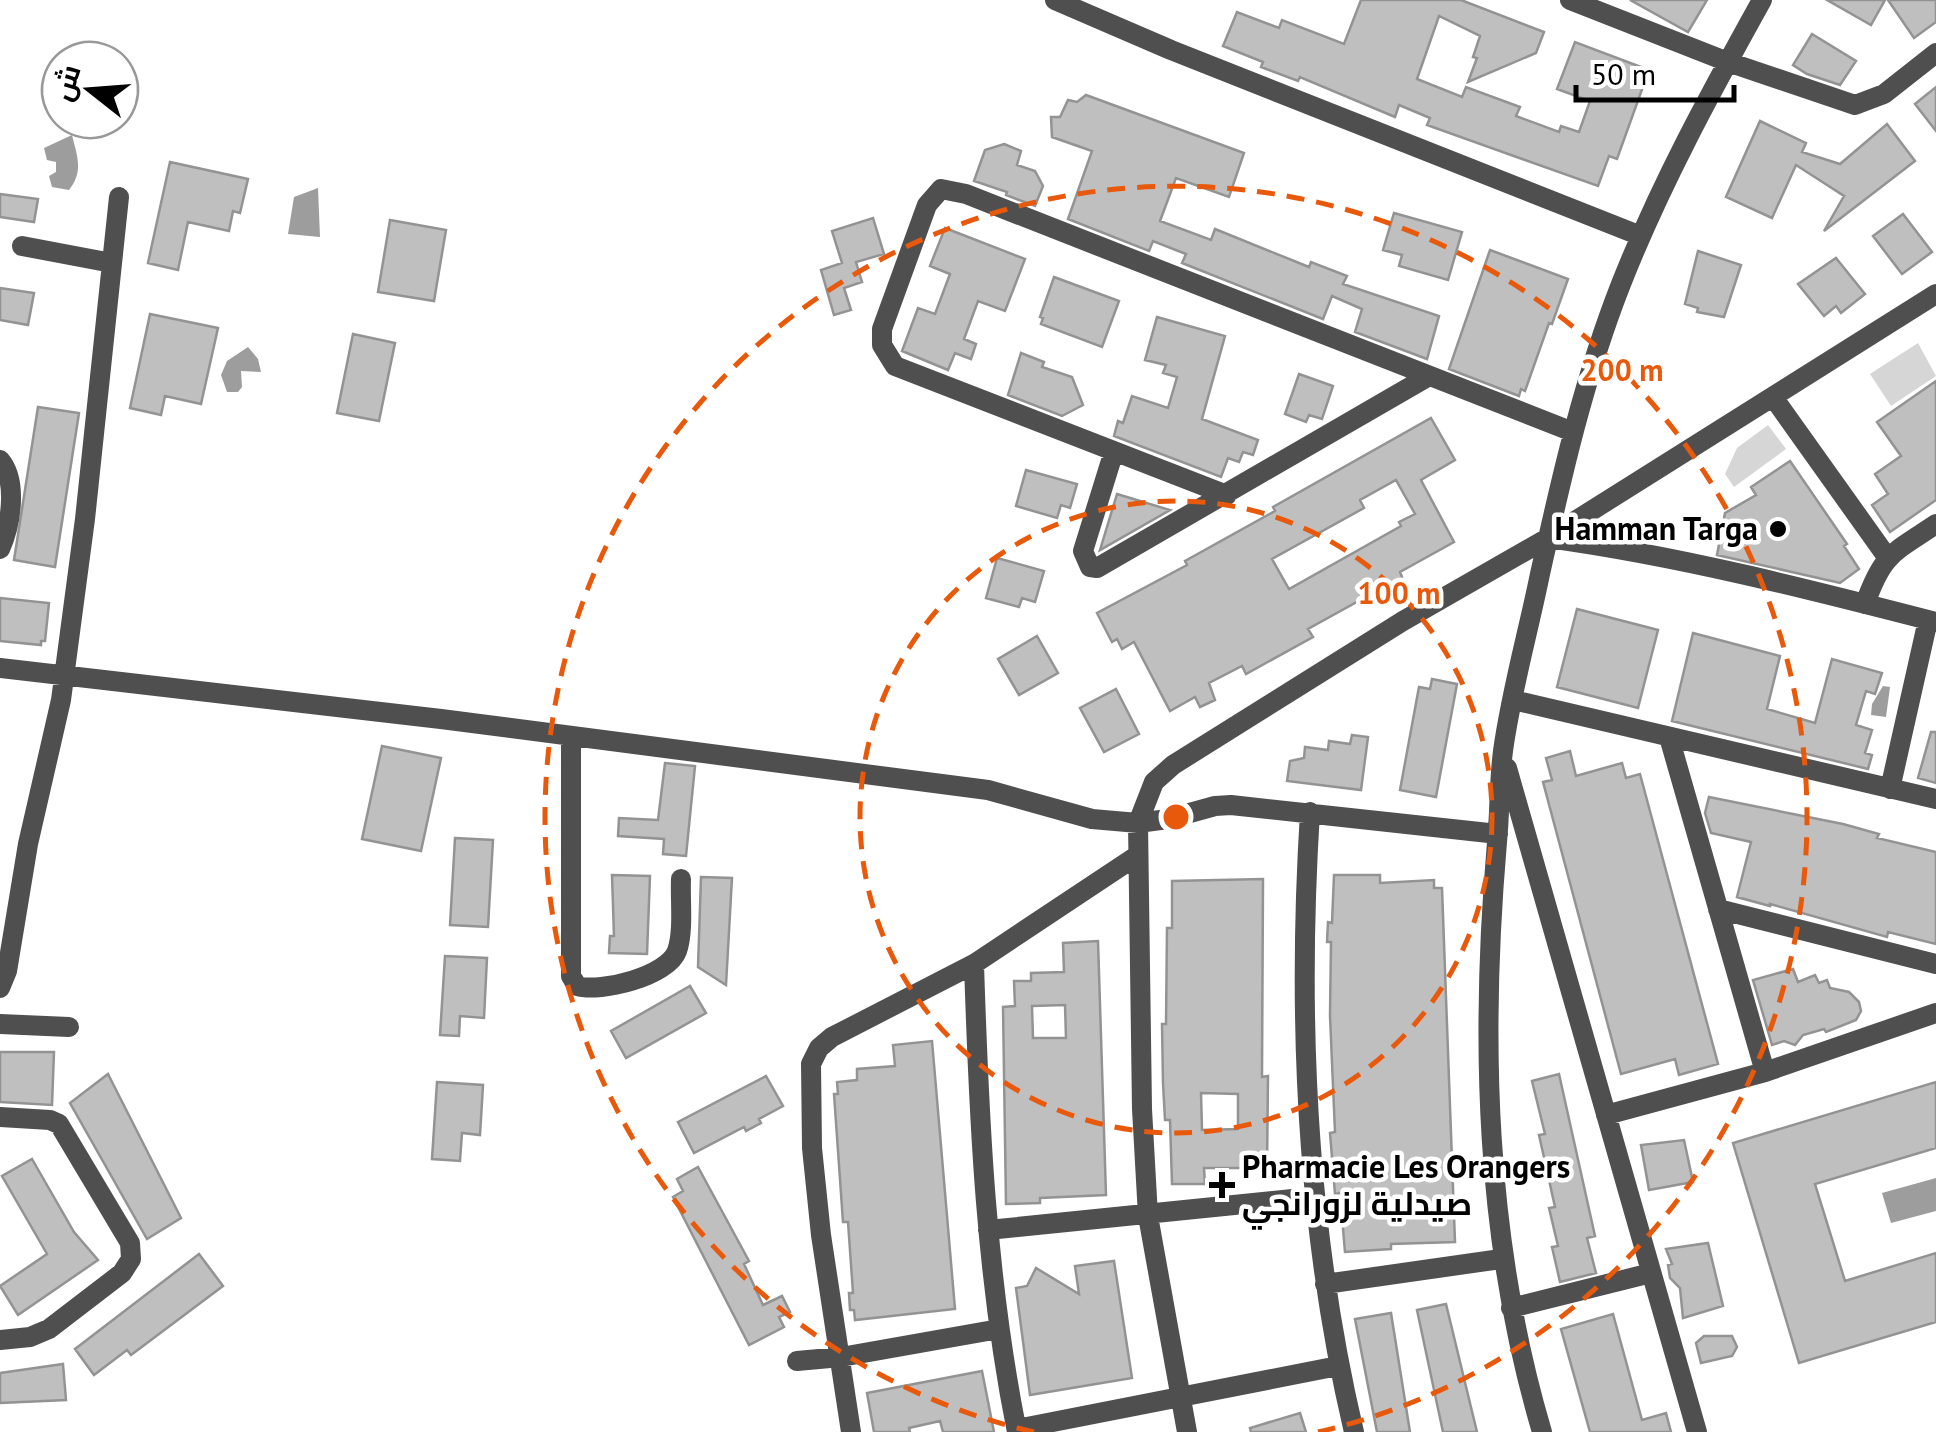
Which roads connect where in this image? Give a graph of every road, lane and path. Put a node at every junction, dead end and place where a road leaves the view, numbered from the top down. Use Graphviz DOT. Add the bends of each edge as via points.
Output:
graph roads {
  1 [pos="1055,0"];
  2 [pos="1570,0"];
  3 [pos="1762,0"];
  4 [pos="1936,53"];
  5 [pos="1728,62"];
  6 [pos="120,198"];
  7 [pos="1641,236"];
  8 [pos="22,246"];
  9 [pos="112,262"];
  10 [pos="1936,294"];
  11 [pos="1429,376"];
  12 [pos="1773,397"];
  13 [pos="1572,432"];
  14 [pos="1114,450"];
  15 [pos="0,460"];
  16 [pos="1227,495"];
  17 [pos="1936,524"];
  18 [pos="1548,538"];
  19 [pos="0,549"];
  20 [pos="1886,557"];
  21 [pos="1866,604"];
  22 [pos="1932,621"];
  23 [pos="0,668"];
  24 [pos="64,677"];
  25 [pos="1513,700"];
  26 [pos="571,737"];
  27 [pos="1669,737"];
  28 [pos="1503,752"];
  29 [pos="1890,788"];
  30 [pos="1936,799"];
  31 [pos="1310,812"];
  32 [pos="1138,823"];
  33 [pos="1498,834"];
  34 [pos="1138,855"];
  35 [pos="681,879"];
  36 [pos="1718,909"];
  37 [pos="974,964"];
  38 [pos="1936,964"];
  39 [pos="0,988"];
  40 [pos="1936,1013"];
  41 [pos="0,1024"];
  42 [pos="69,1026"];
  43 [pos="1765,1072"];
  44 [pos="1606,1115"];
  45 [pos="0,1117"];
  46 [pos="1312,1198"];
  47 [pos="1148,1216"];
  48 [pos="988,1230"];
  49 [pos="1502,1259"];
  50 [pos="1651,1272"];
  51 [pos="1325,1284"];
  52 [pos="1511,1308"];
  53 [pos="998,1329"];
  54 [pos="0,1340"];
  55 [pos="840,1357"];
  56 [pos="797,1360"];
  57 [pos="1338,1366"];
  58 [pos="1179,1396"];
  59 [pos="1017,1430"];
  60 [pos="851,1432"];
  61 [pos="1187,1432"];
  62 [pos="1354,1432"];
  63 [pos="1542,1432"];
  64 [pos="1697,1432"];
  1 -- 7 [label="street"];
  2 -- 5 [label="street"];
  3 -- 5 [label="street"];
  4 -- 5 [label="street" via="1884,94 1855,105"];
  5 -- 7 [label="street"];
  6 -- 9 [label="street"];
  7 -- 13 [label="street"];
  8 -- 9 [label="street"];
  9 -- 24 [label="street"];
  10 -- 12 [label="street"];
  11 -- 13 [label="street"];
  11 -- 14 [label="street" via="940,189 927,205 882,329 888,358"];
  11 -- 16 [label="street"];
  12 -- 18 [label="street"];
  12 -- 20 [label="street"];
  13 -- 18 [label="street"];
  14 -- 16 [label="street"];
  14 -- 16 [label="street" via="1083,551 1090,567"];
  15 -- 19 [label="street" via="10,479"];
  17 -- 20 [label="street"];
  18 -- 21 [label="street" via="1650,554"];
  18 -- 25 [label="street"];
  18 -- 32 [label="street" via="1173,765 1154,782"];
  20 -- 21 [label="street"];
  21 -- 22 [label="street"];
  22 -- 29 [label="street"];
  23 -- 24 [label="street"];
  24 -- 26 [label="street"];
  24 -- 39 [label="street"];
  25 -- 27 [label="street"];
  25 -- 28 [label="street"];
  26 -- 32 [label="street" via="988,790 1092,818"];
  26 -- 35 [label="street" via="571,976 577,986 613,987 668,964 678,949"];
  27 -- 29 [label="street"];
  27 -- 36 [label="street"];
  28 -- 33 [label="street"];
  28 -- 44 [label="street"];
  29 -- 30 [label="street"];
  31 -- 32 [label="street" via="1215,806"];
  31 -- 33 [label="street"];
  31 -- 46 [label="street" via="1306,1069"];
  32 -- 34 [label="street"];
  33 -- 49 [label="street" via="1488,1035"];
  34 -- 37 [label="street"];
  34 -- 47 [label="street"];
  36 -- 38 [label="street"];
  36 -- 43 [label="street"];
  37 -- 48 [label="street"];
  37 -- 55 [label="street" via="832,1036 811,1064 819,1217"];
  40 -- 43 [label="street"];
  41 -- 42 [label="street"];
  43 -- 44 [label="street"];
  44 -- 50 [label="street"];
  45 -- 54 [label="street" via="59,1124 132,1251 122,1273 49,1329"];
  46 -- 47 [label="street"];
  46 -- 51 [label="street"];
  47 -- 48 [label="street"];
  47 -- 58 [label="street"];
  48 -- 53 [label="street"];
  49 -- 51 [label="street"];
  49 -- 52 [label="street"];
  50 -- 52 [label="street"];
  50 -- 64 [label="street"];
  51 -- 57 [label="street"];
  52 -- 63 [label="street"];
  53 -- 55 [label="street"];
  53 -- 59 [label="street"];
  55 -- 56 [label="street"];
  55 -- 60 [label="street"];
  57 -- 58 [label="street"];
  57 -- 62 [label="street"];
  58 -- 59 [label="street"];
  58 -- 61 [label="street"];
}
